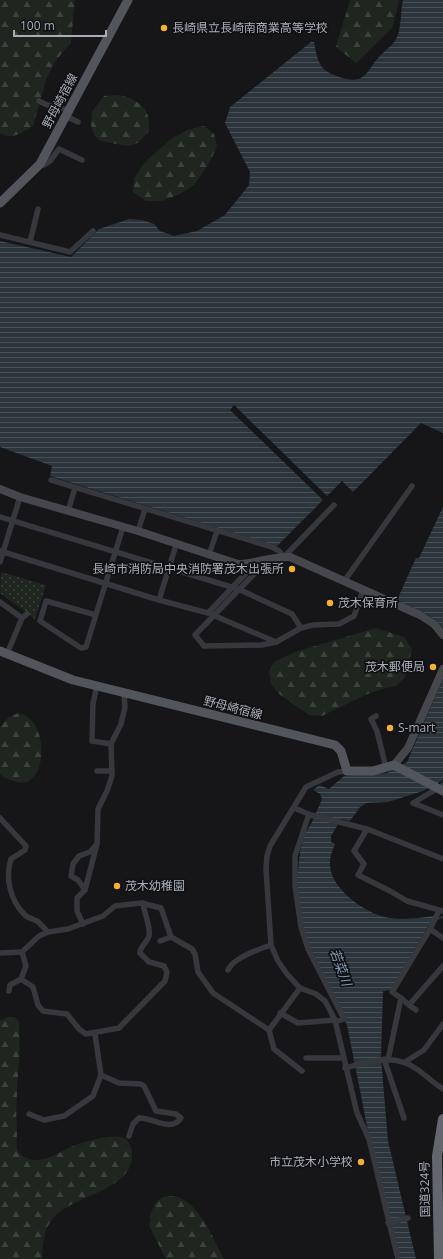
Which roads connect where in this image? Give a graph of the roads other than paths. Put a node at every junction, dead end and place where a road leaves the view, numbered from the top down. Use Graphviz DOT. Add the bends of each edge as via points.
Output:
graph roads {
  1 [pos="128,0"];
  2 [pos="39,101"];
  3 [pos="67,113"];
  4 [pos="78,122"];
  5 [pos="82,160"];
  6 [pos="40,164"];
  7 [pos="0,204"];
  8 [pos="38,209"];
  9 [pos="93,231"];
  10 [pos="0,235"];
  11 [pos="30,242"];
  12 [pos="51,480"];
  13 [pos="412,486"];
  14 [pos="74,488"];
  15 [pos="0,489"];
  16 [pos="20,497"];
  17 [pos="334,505"];
  18 [pos="145,509"];
  19 [pos="68,511"];
  20 [pos="0,517"];
  21 [pos="12,520"];
  22 [pos="122,527"];
  23 [pos="138,531"];
  24 [pos="217,531"];
  25 [pos="176,545"];
  26 [pos="1,552"];
  27 [pos="115,552"];
  28 [pos="209,555"];
  29 [pos="284,557"];
  30 [pos="0,562"];
  31 [pos="255,563"];
  32 [pos="168,569"];
  33 [pos="345,580"];
  34 [pos="106,584"];
  35 [pos="236,588"];
  36 [pos="363,590"];
  37 [pos="159,600"];
  38 [pos="0,602"];
  39 [pos="210,614"];
  40 [pos="96,615"];
  41 [pos="301,628"];
  42 [pos="443,635"];
  43 [pos="276,642"];
  44 [pos="3,652"];
  45 [pos="443,669"];
  46 [pos="97,686"];
  47 [pos="124,693"];
  48 [pos="376,716"];
  49 [pos="111,744"];
  50 [pos="390,766"];
  51 [pos="97,771"];
  52 [pos="112,771"];
  53 [pos="347,771"];
  54 [pos="438,787"];
  55 [pos="294,808"];
  56 [pos="310,814"];
  57 [pos="443,815"];
  58 [pos="1,819"];
  59 [pos="367,829"];
  60 [pos="98,844"];
  61 [pos="443,859"];
  62 [pos="85,890"];
  63 [pos="143,904"];
  64 [pos="439,913"];
  65 [pos="83,924"];
  66 [pos="431,927"];
  67 [pos="48,932"];
  68 [pos="171,937"];
  69 [pos="443,938"];
  70 [pos="160,941"];
  71 [pos="271,945"];
  72 [pos="22,952"];
  73 [pos="0,953"];
  74 [pos="443,966"];
  75 [pos="228,970"];
  76 [pos="21,979"];
  77 [pos="300,988"];
  78 [pos="9,991"];
  79 [pos="401,998"];
  80 [pos="409,1005"];
  81 [pos="416,1010"];
  82 [pos="280,1013"];
  83 [pos="335,1021"];
  84 [pos="443,1024"];
  85 [pos="269,1030"];
  86 [pos="96,1034"];
  87 [pos="306,1058"];
  88 [pos="343,1058"];
  89 [pos="385,1060"];
  90 [pos="404,1062"];
  91 [pos="345,1068"];
  92 [pos="302,1071"];
  93 [pos="101,1075"];
  94 [pos="443,1089"];
  95 [pos="29,1114"];
  96 [pos="404,1118"];
  97 [pos="443,1119"];
  98 [pos="129,1136"];
  99 [pos="408,1218"];
  100 [pos="390,1222"];
  101 [pos="398,1259"];
  102 [pos="439,1259"];
  1 -- 3 [label="main road, 野母崎宿線"];
  2 -- 3 [label="street" via="48,107 60,107"];
  3 -- 4 [label="street"];
  3 -- 6 [label="main road, 野母崎宿線"];
  5 -- 6 [label="street" via="59,149 50,161 44,165"];
  6 -- 7 [label="main road, 野母崎宿線"];
  8 -- 11 [label="street"];
  9 -- 11 [label="street" via="70,252"];
  10 -- 11 [label="street"];
  12 -- 14 [label="street"];
  13 -- 33 [label="street"];
  14 -- 18 [label="street"];
  14 -- 19 [label="street"];
  15 -- 16 [label="street"];
  16 -- 19 [label="street"];
  16 -- 21 [label="street"];
  17 -- 29 [label="street"];
  18 -- 23 [label="street"];
  18 -- 24 [label="street"];
  19 -- 22 [label="street"];
  20 -- 21 [label="street"];
  21 -- 26 [label="street"];
  21 -- 27 [label="street"];
  22 -- 23 [label="street"];
  22 -- 27 [label="street"];
  23 -- 25 [label="street"];
  24 -- 28 [label="street"];
  24 -- 29 [label="street" via="272,547"];
  25 -- 28 [label="street"];
  25 -- 32 [label="street"];
  26 -- 30 [label="street"];
  26 -- 34 [label="street"];
  27 -- 32 [label="street"];
  27 -- 34 [label="street"];
  28 -- 31 [label="street" via="238,564"];
  29 -- 31 [label="street" via="278,556"];
  29 -- 33 [label="street"];
  31 -- 35 [label="street" via="255,573"];
  32 -- 35 [label="street"];
  32 -- 37 [label="street"];
  33 -- 36 [label="street"];
  34 -- 37 [label="street"];
  34 -- 40 [label="street"];
  35 -- 39 [label="street"];
  35 -- 41 [label="street" via="292,614"];
  36 -- 41 [label="street" via="356,611 348,620 334,625"];
  36 -- 42 [label="street" via="420,615 434,624"];
  37 -- 39 [label="street"];
  38 -- 44 [label="street" via="25,617"];
  39 -- 43 [label="street"];
  39 -- 43 [label="street" via="195,635 204,646 262,645"];
  40 -- 40 [label="street" via="46,601 40,621 81,648 86,647"];
  41 -- 43 [label="street"];
  44 -- 46 [label="main road, 野母崎宿線" via="74,680"];
  45 -- 50 [label="street" via="408,748"];
  46 -- 47 [label="main road, 野母崎宿線"];
  46 -- 49 [label="street" via="93,703 92,741"];
  47 -- 49 [label="street" via="125,707 121,724"];
  47 -- 53 [label="main road, 野母崎宿線" via="335,745 341,751"];
  48 -- 50 [label="street" via="371,719"];
  49 -- 52 [label="street"];
  50 -- 53 [label="main road" via="373,771"];
  50 -- 54 [label="main road"];
  51 -- 52 [label="street"];
  52 -- 60 [label="street" via="108,791 98,809"];
  53 -- 55 [label="street" via="338,772 306,787"];
  54 -- 57 [label="street" via="413,803"];
  55 -- 56 [label="street"];
  55 -- 71 [label="street" via="274,838 267,856"];
  56 -- 59 [label="street"];
  56 -- 83 [label="street" via="295,856 295,886 301,927 308,949 344,1019"];
  58 -- 67 [label="street" via="26,846 11,859 8,867 14,901 23,913 39,922"];
  59 -- 61 [label="street"];
  59 -- 64 [label="street" via="354,851 364,864 358,875 407,901"];
  60 -- 62 [label="street"];
  60 -- 62 [label="street" via="73,864 71,876 78,880"];
  62 -- 65 [label="street" via="77,898 77,911"];
  63 -- 65 [label="street" via="115,906 102,916"];
  63 -- 68 [label="street" via="157,906 163,910"];
  63 -- 86 [label="street" via="149,932 140,953 149,962 164,966 167,972 165,981 119,1028"];
  64 -- 66 [label="street"];
  65 -- 67 [label="street"];
  66 -- 69 [label="street"];
  66 -- 79 [label="street" via="392,992"];
  67 -- 72 [label="street" via="39,936"];
  68 -- 70 [label="street"];
  68 -- 85 [label="street" via="192,949 198,972 213,993"];
  71 -- 75 [label="street" via="246,956"];
  71 -- 77 [label="street" via="278,961"];
  72 -- 73 [label="street"];
  72 -- 76 [label="street" via="26,966"];
  74 -- 80 [label="street"];
  76 -- 78 [label="street" via="10,985"];
  76 -- 86 [label="street" via="33,987 38,1005 43,1011 67,1014 85,1033"];
  77 -- 82 [label="street"];
  77 -- 83 [label="street" via="316,994 325,1001"];
  79 -- 80 [label="street"];
  79 -- 89 [label="street"];
  80 -- 81 [label="street"];
  82 -- 83 [label="street" via="298,1023"];
  82 -- 85 [label="street"];
  83 -- 88 [label="street"];
  84 -- 90 [label="street" via="424,1050"];
  85 -- 92 [label="street" via="274,1049"];
  86 -- 93 [label="street"];
  87 -- 88 [label="street"];
  88 -- 91 [label="street"];
  89 -- 90 [label="street"];
  89 -- 91 [label="street"];
  89 -- 96 [label="street"];
  90 -- 94 [label="street"];
  91 -- 100 [label="street" via="357,1113 369,1139"];
  93 -- 95 [label="street" via="93,1096 64,1116 44,1120"];
  93 -- 98 [label="street" via="119,1083 141,1084 156,1111 176,1114 181,1118 172,1125 139,1118 133,1124"];
  97 -- 102 [label="highway, 国道324号" via="437,1156"];
  99 -- 100 [label="street"];
  100 -- 101 [label="street"];
}
